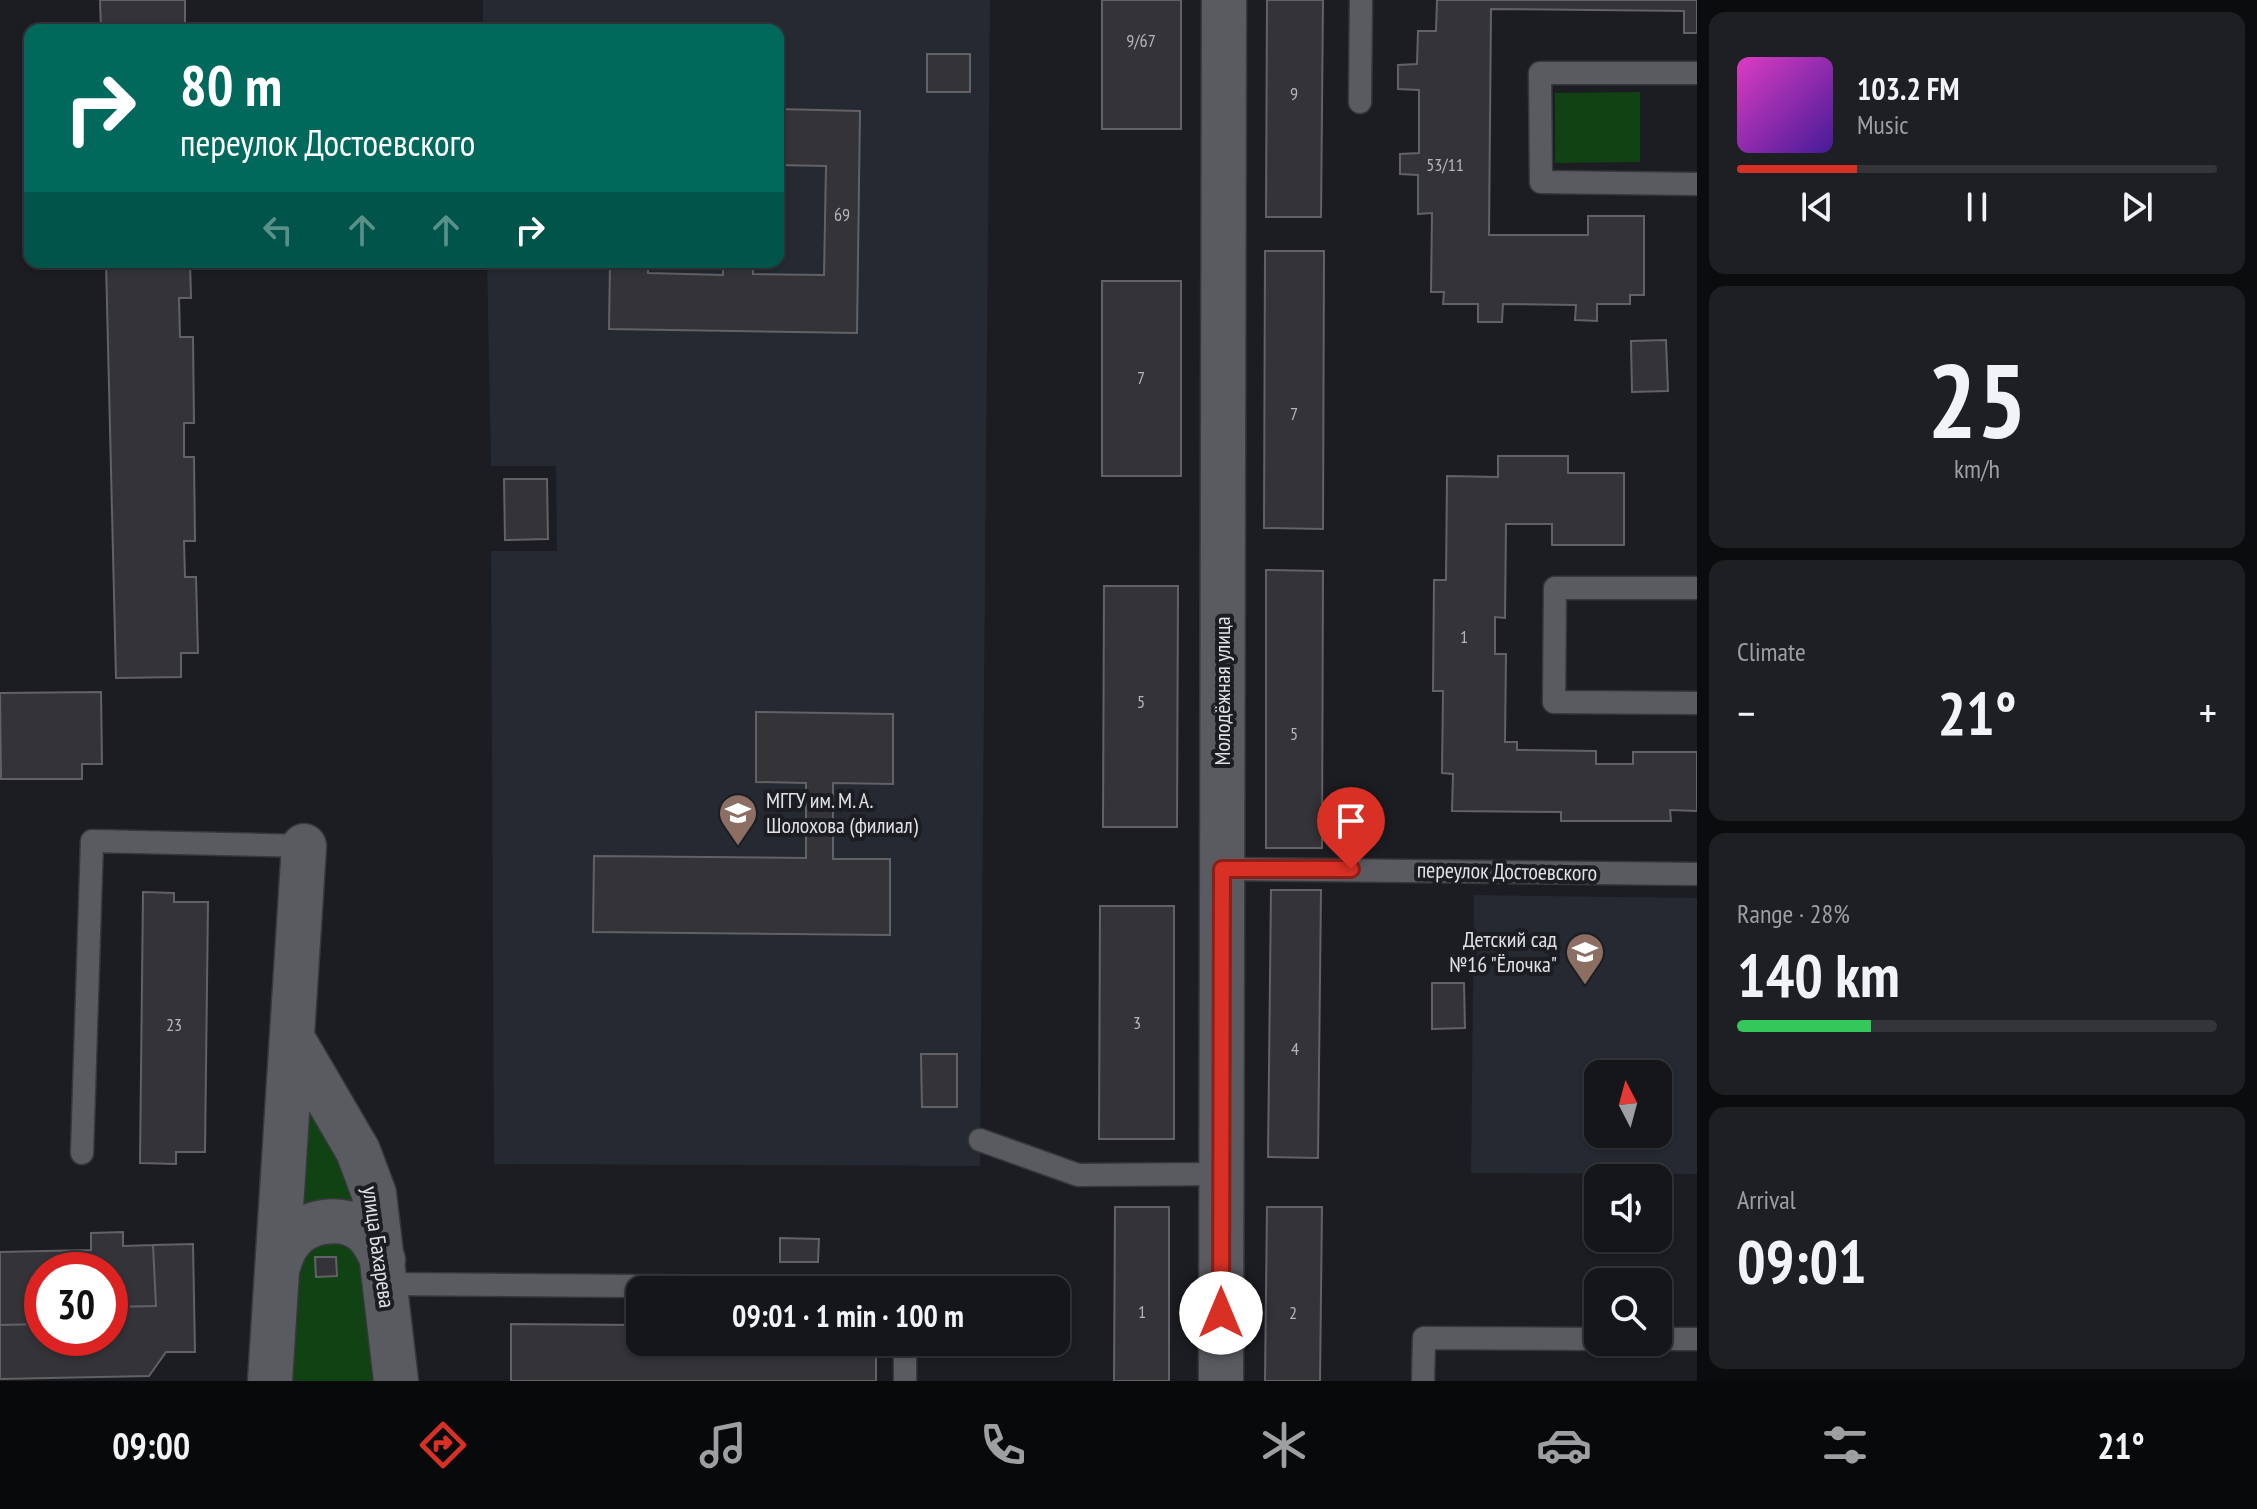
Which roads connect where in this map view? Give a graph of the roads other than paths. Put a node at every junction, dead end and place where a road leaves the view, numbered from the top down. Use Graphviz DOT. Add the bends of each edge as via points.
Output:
graph roads {
  1 [pos="1224,0"];
  2 [pos="1361,0"];
  3 [pos="1697,73"];
  4 [pos="1360,102"];
  5 [pos="1697,184"];
  6 [pos="1697,588"];
  7 [pos="1697,703"];
  8 [pos="304,846"];
  9 [pos="1222,869"];
  10 [pos="1697,874"];
  11 [pos="292,1038"];
  12 [pos="980,1140"];
  13 [pos="82,1153"];
  14 [pos="1221,1174"];
  15 [pos="277,1270"];
  16 [pos="384,1272"];
  17 [pos="626,1280"];
  18 [pos="1584,1339"];
  19 [pos="1672,1339"];
  20 [pos="1697,1339"];
  21 [pos="905,1356"];
  22 [pos="270,1381"];
  23 [pos="396,1381"];
  24 [pos="905,1381"];
  25 [pos="1221,1381"];
  26 [pos="1423,1381"];
  1 -- 9 [label="street, Молодёжная улица"];
  2 -- 4 [label="lane"];
  3 -- 5 [label="lane" via="1540,73 1541,182"];
  6 -- 7 [label="lane" via="1555,588 1554,686 1554,702"];
  8 -- 11 [label="street"];
  8 -- 13 [label="lane" via="92,841"];
  9 -- 10 [label="lane, переулок Достоевского"];
  9 -- 14 [label="street, Молодёжная улица"];
  11 -- 15 [label="street"];
  11 -- 16 [label="street, улица Бахарева" via="367,1173"];
  12 -- 14 [label="lane" via="1078,1175"];
  14 -- 25 [label="street, Молодёжная улица"];
  15 -- 16 [label="street" via="300,1231 333,1221 364,1231"];
  15 -- 22 [label="street"];
  16 -- 17 [label="lane"];
  16 -- 23 [label="street, улица Бахарева"];
  18 -- 26 [label="lane" via="1424,1338"];
  19 -- 20 [label="lane"];
  21 -- 24 [label="lane"];
}
